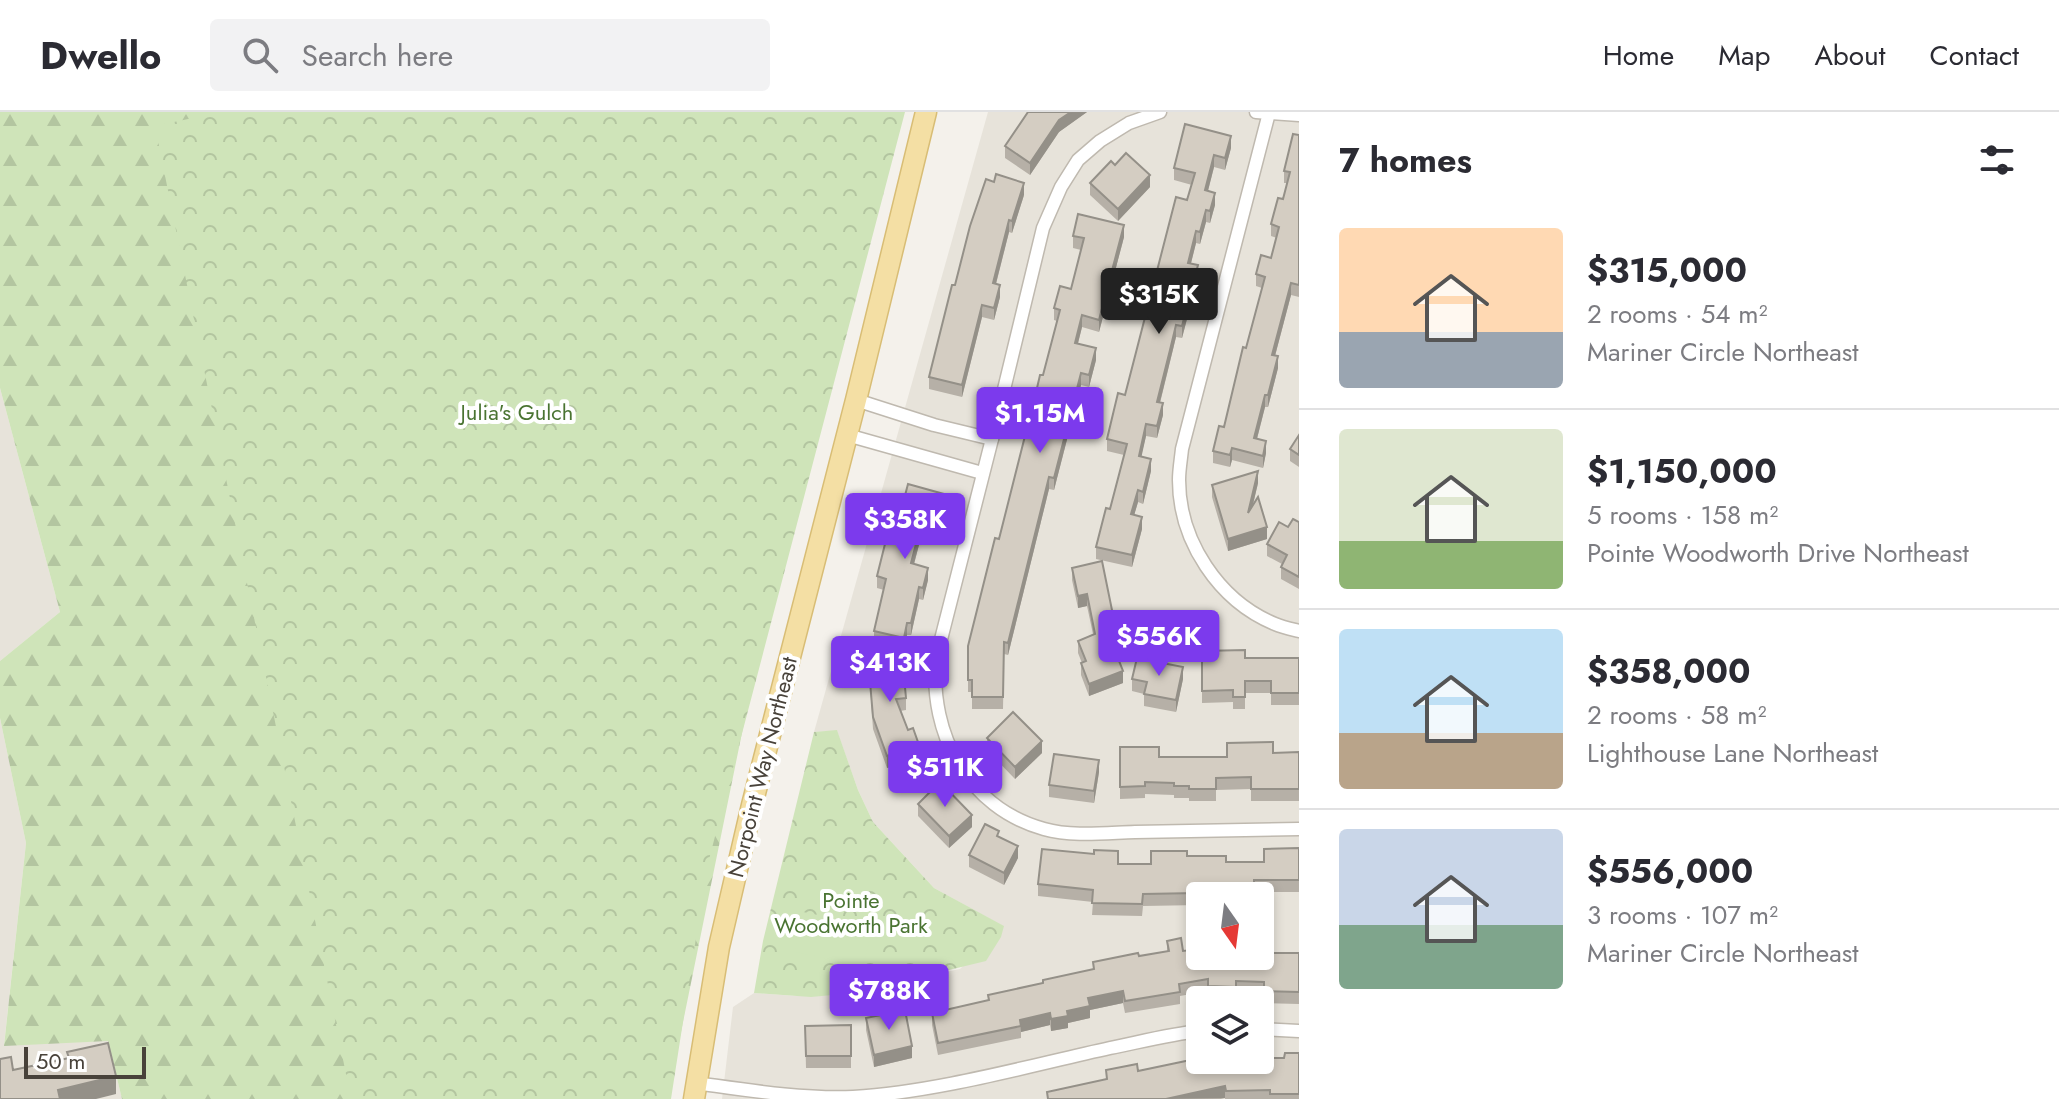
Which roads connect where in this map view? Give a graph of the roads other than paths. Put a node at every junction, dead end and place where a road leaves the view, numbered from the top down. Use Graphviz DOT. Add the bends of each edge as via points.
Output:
graph roads {
  1 [pos="926,112"];
  2 [pos="1160,112"];
  3 [pos="1256,112"];
  4 [pos="1269,113"];
  5 [pos="1299,115"];
  6 [pos="856,400"];
  7 [pos="847,435"];
  8 [pos="992,439"];
  9 [pos="982,473"];
  10 [pos="1299,631"];
  11 [pos="1299,829"];
  12 [pos="1274,1030"];
  13 [pos="1299,1031"];
  14 [pos="1186,1033"];
  15 [pos="695,1091"];
  1 -- 6 [label="main road, Norpoint Way Northeast"];
  2 -- 8 [label="street" via="1100,141 1078,160 1061,187 1043,228"];
  3 -- 4 [label="street"];
  4 -- 5 [label="street"];
  4 -- 10 [label="street" via="1182,449 1179,482 1195,547 1218,582 1250,611"];
  6 -- 7 [label="main road, Norpoint Way Northeast"];
  6 -- 8 [label="street"];
  7 -- 9 [label="street"];
  7 -- 15 [label="main road, Norpoint Way Northeast" via="719,947"];
  8 -- 9 [label="street"];
  9 -- 11 [label="street" via="934,678 940,720 954,756 979,791 1013,817 1065,833"];
  12 -- 13 [label="street"];
  14 -- 15 [label="street" via="930,1087 851,1098"];
}
